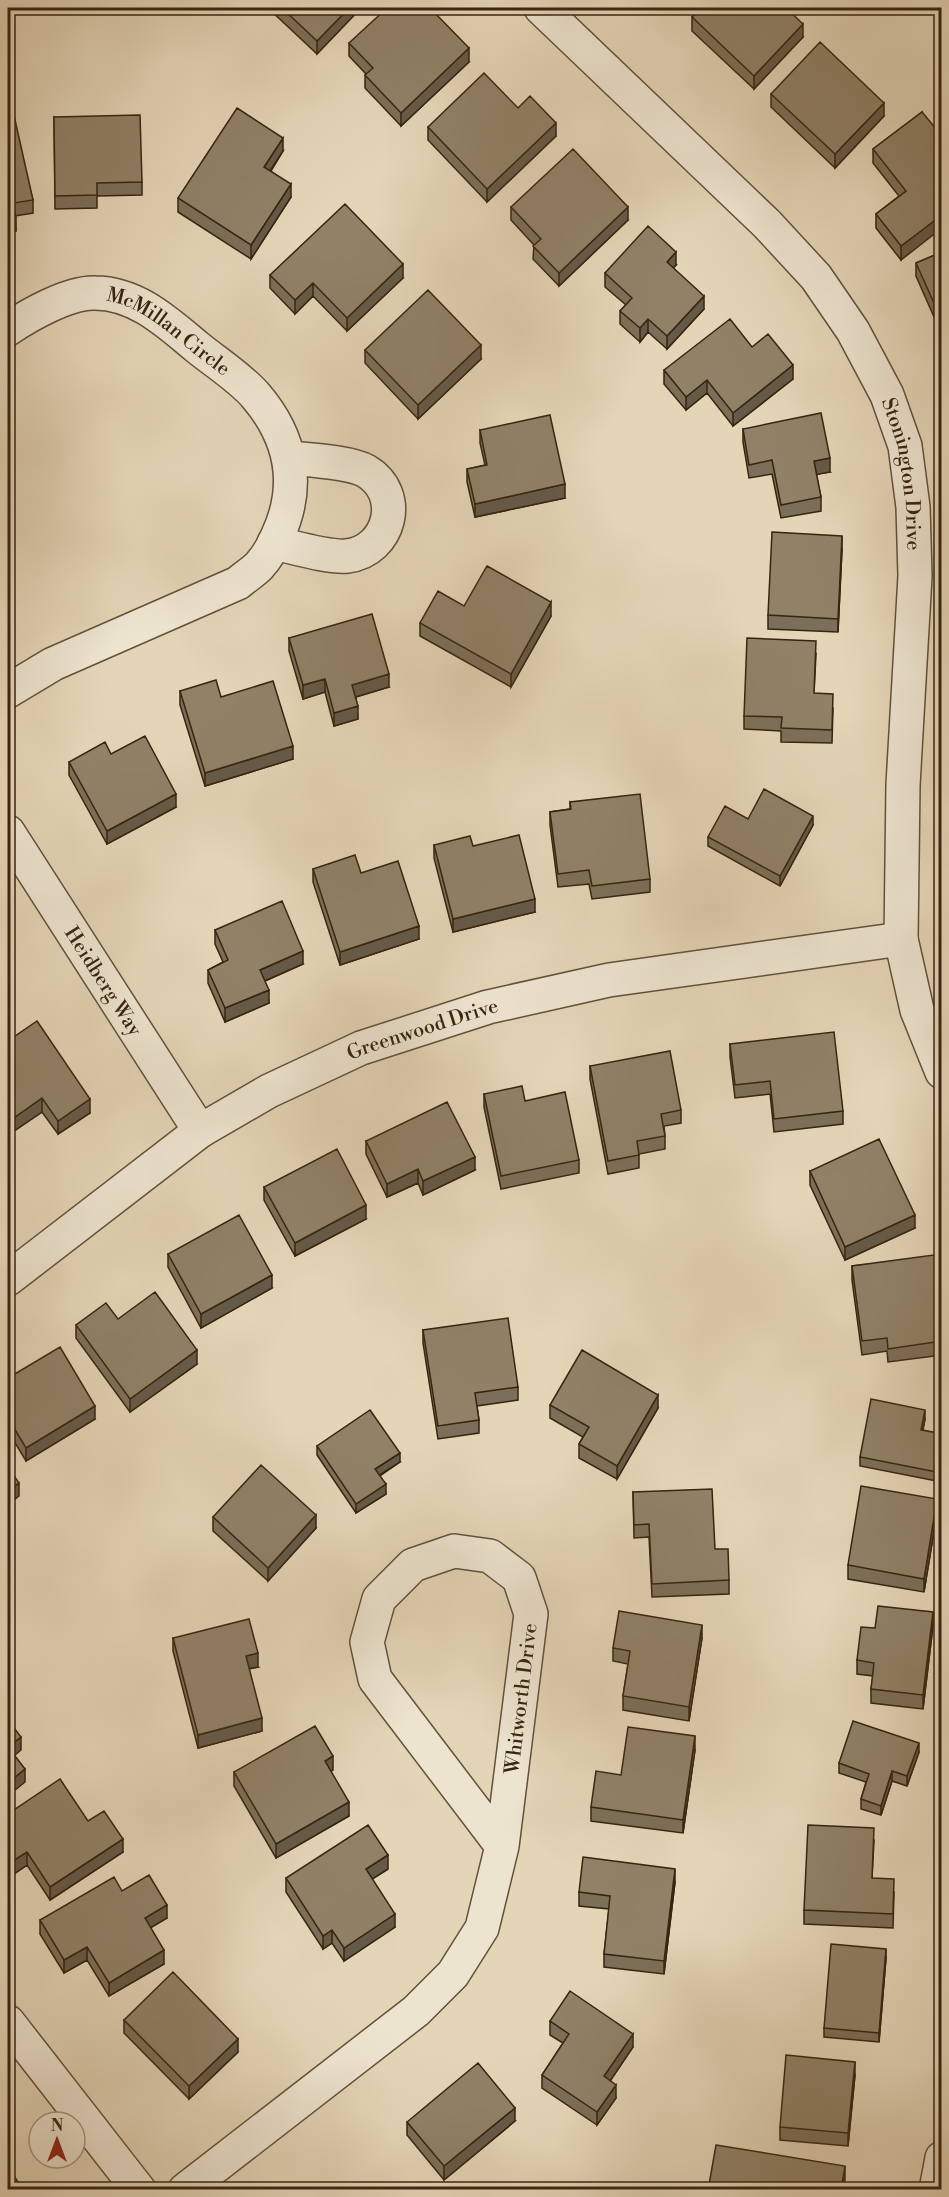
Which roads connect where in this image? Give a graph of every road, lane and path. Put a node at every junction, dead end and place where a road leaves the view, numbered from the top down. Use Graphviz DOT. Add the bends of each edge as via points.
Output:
graph roads {
  1 [pos="541,8"];
  2 [pos="8,329"];
  3 [pos="289,458"];
  4 [pos="274,543"];
  5 [pos="8,691"];
  6 [pos="8,832"];
  7 [pos="901,939"];
  8 [pos="942,1072"];
  9 [pos="200,1131"];
  10 [pos="8,1279"];
  11 [pos="502,1846"];
  12 [pos="8,2022"];
  13 [pos="942,2158"];
  14 [pos="139,2190"];
  15 [pos="185,2190"];
  16 [pos="936,2190"];
  1 -- 7 [label="street, Stonington Drive" via="767,224 816,277 853,331 886,395 905,446 913,507 915,576 903,785"];
  2 -- 3 [label="street, McMillan Circle" via="59,301 94,292 130,299 162,318 255,394 277,423"];
  3 -- 4 [label="street, McMillan Circle" via="291,486 286,517"];
  3 -- 4 [label="street" via="365,470 386,492 388,522 372,546 360,554 344,557"];
  4 -- 5 [label="street, McMillan Circle" via="260,565 238,583 53,664"];
  6 -- 9 [label="street, Heidberg Way"];
  7 -- 8 [label="street, Stonington Drive" via="917,1010"];
  7 -- 9 [label="street, Greenwood Drive" via="609,980 488,1007 361,1048 269,1091"];
  9 -- 10 [label="street, Greenwood Drive"];
  11 -- 11 [label="street, Whitworth Drive" via="375,1679 367,1642 379,1599 413,1565 454,1551 490,1556 519,1578 531,1614"];
  11 -- 15 [label="street, Whitworth Drive" via="482,1928 453,1974 416,2010"];
  12 -- 14 [label="street"];
  13 -- 16 [label="street"];
}
